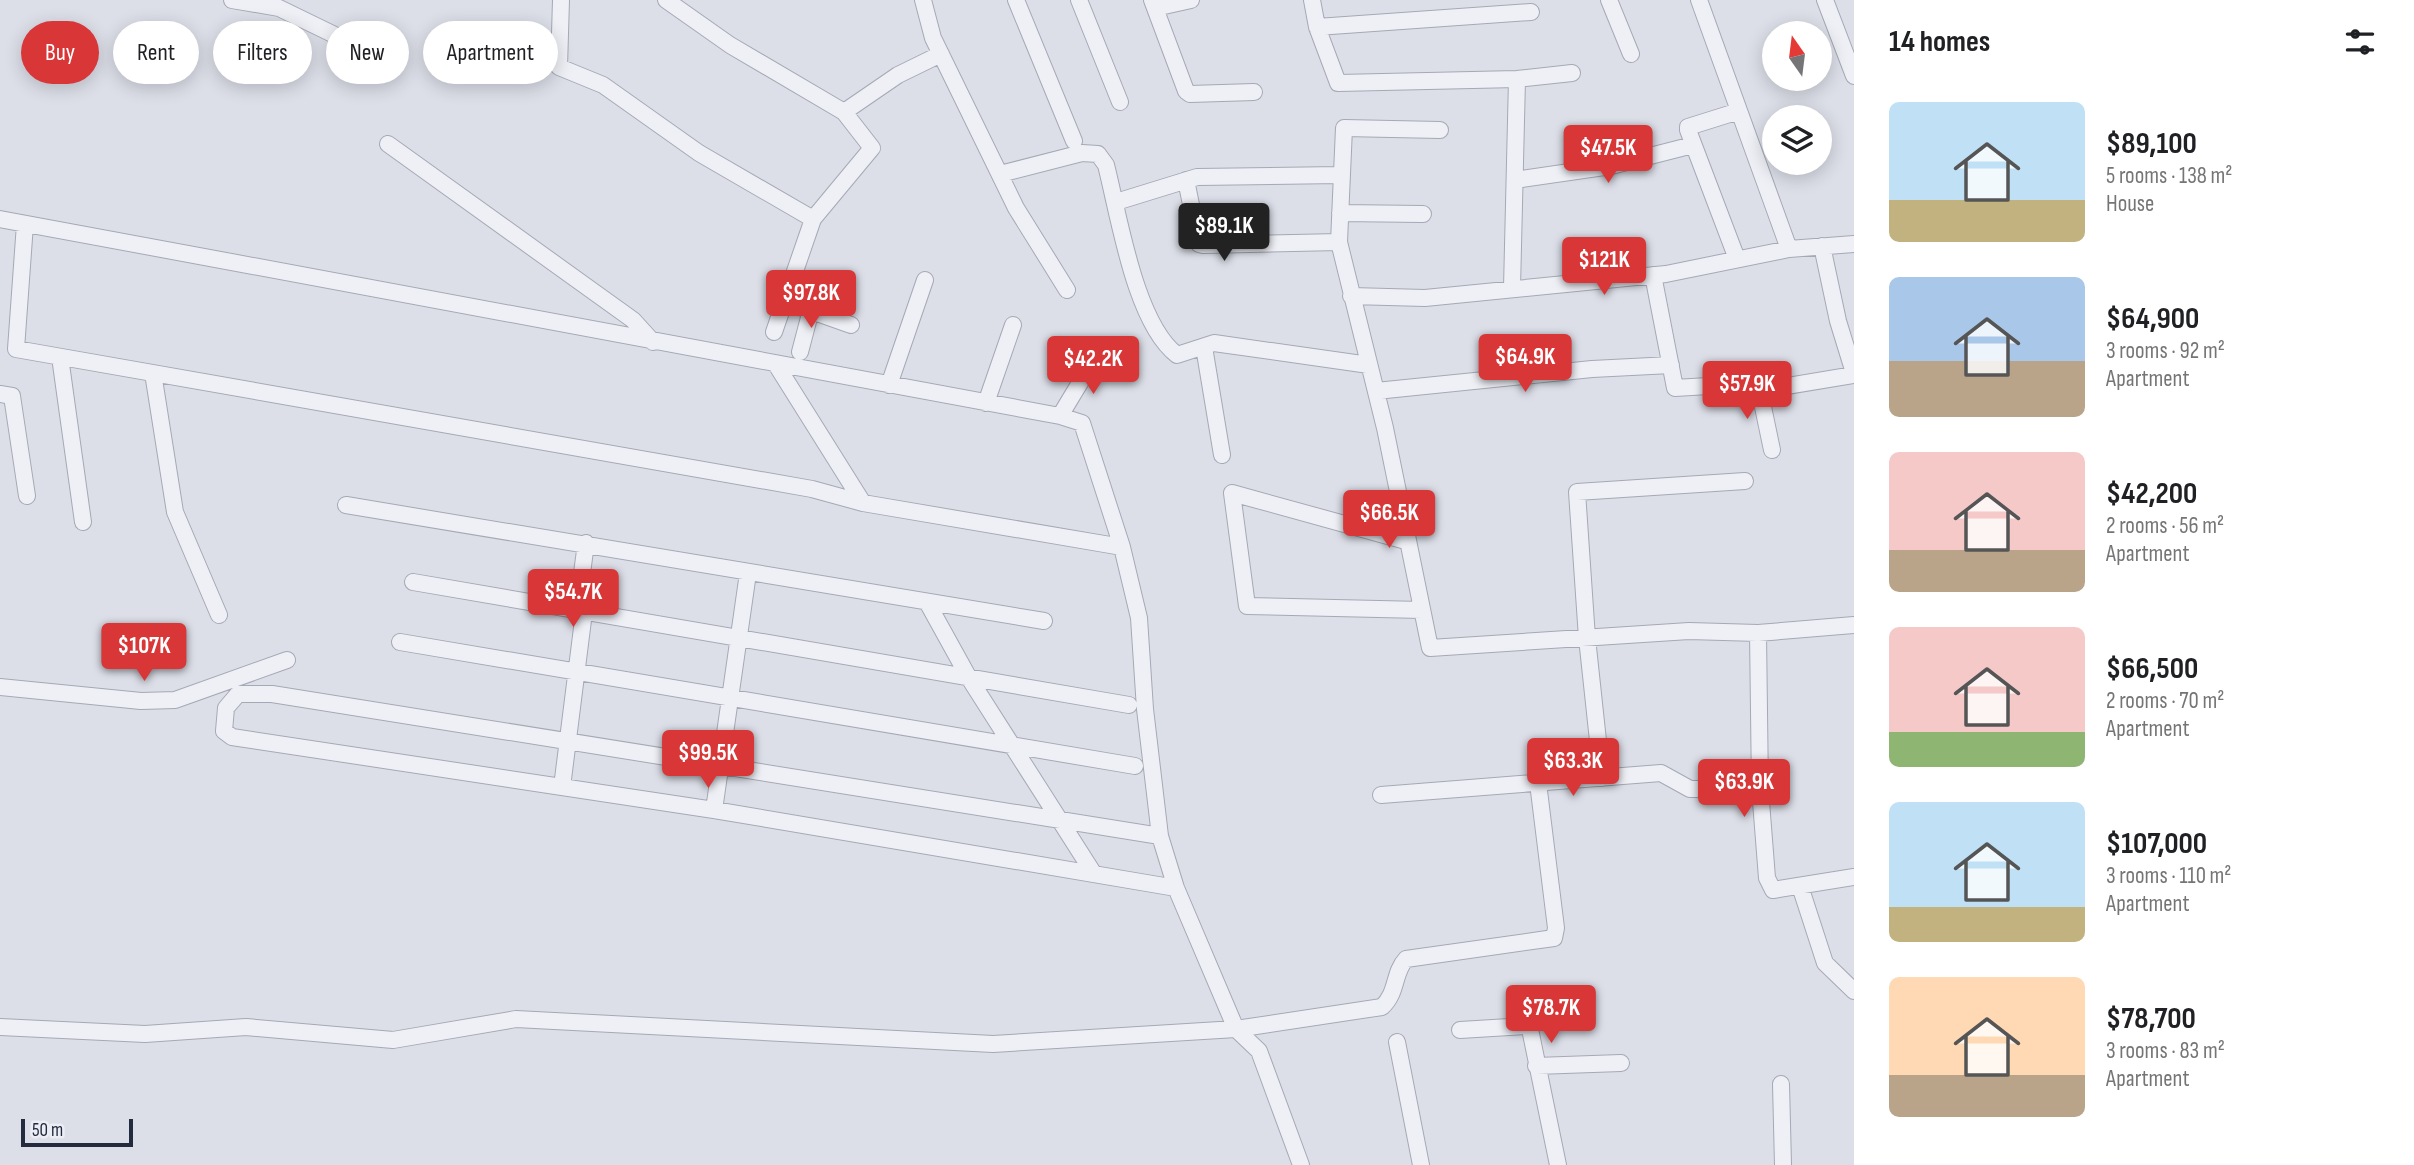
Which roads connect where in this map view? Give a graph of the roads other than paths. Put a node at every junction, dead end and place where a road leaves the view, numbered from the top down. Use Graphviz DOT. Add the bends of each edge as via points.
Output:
graph roads {
  1 [pos="232,0"];
  2 [pos="561,0"];
  3 [pos="666,0"];
  4 [pos="923,0"];
  5 [pos="1016,0"];
  6 [pos="1079,0"];
  7 [pos="1191,0"];
  8 [pos="1312,0"];
  9 [pos="1609,0"];
  10 [pos="1699,0"];
  11 [pos="1825,0"];
  12 [pos="1153,4"];
  13 [pos="1531,12"];
  14 [pos="1317,27"];
  15 [pos="326,31"];
  16 [pos="941,54"];
  17 [pos="1631,54"];
  18 [pos="1572,74"];
  19 [pos="1854,76"];
  20 [pos="1517,79"];
  21 [pos="1254,92"];
  22 [pos="1120,102"];
  23 [pos="1739,111"];
  24 [pos="844,112"];
  25 [pos="1440,130"];
  26 [pos="1074,141"];
  27 [pos="388,144"];
  28 [pos="1693,145"];
  29 [pos="1000,174"];
  30 [pos="1340,175"];
  31 [pos="1186,180"];
  32 [pos="1515,180"];
  33 [pos="1116,202"];
  34 [pos="1340,213"];
  35 [pos="1423,215"];
  36 [pos="0,219"];
  37 [pos="813,219"];
  38 [pos="25,224"];
  39 [pos="1339,242"];
  40 [pos="1854,244"];
  41 [pos="1822,246"];
  42 [pos="1789,248"];
  43 [pos="1737,259"];
  44 [pos="1653,275"];
  45 [pos="925,280"];
  46 [pos="1512,288"];
  47 [pos="1067,290"];
  48 [pos="1351,296"];
  49 [pos="783,301"];
  50 [pos="811,310"];
  51 [pos="851,325"];
  52 [pos="1013,325"];
  53 [pos="774,332"];
  54 [pos="653,342"];
  55 [pos="1204,347"];
  56 [pos="800,352"];
  57 [pos="61,357"];
  58 [pos="1100,357"];
  59 [pos="1369,365"];
  60 [pos="1671,365"];
  61 [pos="776,366"];
  62 [pos="153,373"];
  63 [pos="1854,374"];
  64 [pos="1758,383"];
  65 [pos="889,386"];
  66 [pos="1376,391"];
  67 [pos="0,394"];
  68 [pos="986,403"];
  69 [pos="1060,416"];
  70 [pos="1772,450"];
  71 [pos="1222,456"];
  72 [pos="1745,481"];
  73 [pos="27,496"];
  74 [pos="863,503"];
  75 [pos="346,505"];
  76 [pos="83,522"];
  77 [pos="1406,541"];
  78 [pos="586,543"];
  79 [pos="1122,547"];
  80 [pos="748,573"];
  81 [pos="413,582"];
  82 [pos="928,602"];
  83 [pos="1422,610"];
  84 [pos="581,611"];
  85 [pos="219,615"];
  86 [pos="1044,621"];
  87 [pos="1854,625"];
  88 [pos="1758,633"];
  89 [pos="1587,638"];
  90 [pos="739,639"];
  91 [pos="400,642"];
  92 [pos="287,660"];
  93 [pos="577,673"];
  94 [pos="969,678"];
  95 [pos="0,687"];
  96 [pos="730,699"];
  97 [pos="1129,705"];
  98 [pos="569,743"];
  99 [pos="1013,748"];
  100 [pos="1135,766"];
  101 [pos="720,767"];
  102 [pos="1602,778"];
  103 [pos="1538,783"];
  104 [pos="562,787"];
  105 [pos="1760,789"];
  106 [pos="1381,795"];
  107 [pos="714,810"];
  108 [pos="1058,820"];
  109 [pos="1160,836"];
  110 [pos="1094,874"];
  111 [pos="1854,877"];
  112 [pos="1800,886"];
  113 [pos="1176,888"];
  114 [pos="1854,991"];
  115 [pos="0,1027"];
  116 [pos="1236,1029"];
  117 [pos="1460,1030"];
  118 [pos="1397,1042"];
  119 [pos="1621,1063"];
  120 [pos="1536,1066"];
  121 [pos="1781,1084"];
  122 [pos="1301,1165"];
  123 [pos="1421,1165"];
  124 [pos="1558,1165"];
  125 [pos="1783,1165"];
  1 -- 15 [label="street" via="279,8"];
  2 -- 37 [label="street" via="559,67 603,85 688,146"];
  3 -- 24 [label="street" via="730,45"];
  4 -- 16 [label="street"];
  5 -- 26 [label="street"];
  6 -- 22 [label="street"];
  7 -- 12 [label="street"];
  8 -- 14 [label="street"];
  9 -- 17 [label="street"];
  10 -- 23 [label="street"];
  11 -- 19 [label="street"];
  12 -- 21 [label="street" via="1186,91"];
  13 -- 14 [label="street"];
  14 -- 20 [label="street" via="1338,83"];
  16 -- 24 [label="street" via="898,75"];
  16 -- 29 [label="street"];
  18 -- 20 [label="street"];
  20 -- 32 [label="street"];
  23 -- 28 [label="street" via="1688,127"];
  23 -- 42 [label="street"];
  24 -- 37 [label="street" via="872,148"];
  25 -- 30 [label="street" via="1344,128"];
  27 -- 54 [label="street" via="634,320"];
  28 -- 32 [label="street" via="1611,166"];
  28 -- 43 [label="street"];
  29 -- 33 [label="street" via="1082,153 1098,154 1106,165"];
  29 -- 47 [label="street"];
  30 -- 31 [label="street" via="1245,174"];
  30 -- 34 [label="street"];
  31 -- 33 [label="street"];
  31 -- 39 [label="street" via="1199,244"];
  32 -- 46 [label="street"];
  33 -- 55 [label="street" via="1145,312 1164,345 1177,355"];
  34 -- 35 [label="street"];
  34 -- 39 [label="street"];
  36 -- 38 [label="street"];
  37 -- 49 [label="street"];
  38 -- 54 [label="street"];
  38 -- 57 [label="street" via="16,349"];
  39 -- 48 [label="street"];
  40 -- 41 [label="street"];
  41 -- 42 [label="street"];
  41 -- 63 [label="street"];
  42 -- 43 [label="street"];
  43 -- 44 [label="street"];
  44 -- 46 [label="street"];
  44 -- 60 [label="street"];
  45 -- 65 [label="street"];
  46 -- 48 [label="street" via="1425,298"];
  48 -- 59 [label="street"];
  49 -- 50 [label="street"];
  49 -- 53 [label="street"];
  50 -- 51 [label="street"];
  50 -- 56 [label="street"];
  52 -- 68 [label="street"];
  54 -- 61 [label="street"];
  55 -- 59 [label="street" via="1214,343"];
  55 -- 71 [label="street"];
  57 -- 62 [label="street"];
  57 -- 76 [label="street"];
  58 -- 69 [label="street"];
  59 -- 66 [label="street"];
  60 -- 64 [label="street" via="1678,389"];
  60 -- 66 [label="street"];
  61 -- 65 [label="street"];
  61 -- 74 [label="street"];
  62 -- 74 [label="street" via="812,489"];
  62 -- 85 [label="street" via="175,512"];
  63 -- 64 [label="street" via="1775,388"];
  64 -- 70 [label="street"];
  65 -- 68 [label="street"];
  66 -- 77 [label="street"];
  67 -- 73 [label="street" via="12,396"];
  68 -- 69 [label="street"];
  69 -- 79 [label="street" via="1082,423"];
  72 -- 89 [label="street" via="1577,492"];
  74 -- 79 [label="street"];
  75 -- 78 [label="street"];
  77 -- 83 [label="street"];
  77 -- 83 [label="street" via="1232,494 1247,606"];
  78 -- 80 [label="street"];
  78 -- 84 [label="street"];
  79 -- 109 [label="street" via="1139,618"];
  80 -- 82 [label="street"];
  80 -- 90 [label="street"];
  81 -- 84 [label="street"];
  82 -- 86 [label="street"];
  82 -- 94 [label="street"];
  83 -- 89 [label="street" via="1430,648"];
  84 -- 90 [label="street"];
  84 -- 93 [label="street"];
  87 -- 88 [label="street"];
  88 -- 89 [label="street" via="1689,631"];
  88 -- 105 [label="street"];
  89 -- 102 [label="street"];
  90 -- 94 [label="street"];
  90 -- 96 [label="street"];
  91 -- 93 [label="street"];
  92 -- 95 [label="street" via="175,700 141,701"];
  93 -- 96 [label="street"];
  93 -- 98 [label="street"];
  94 -- 97 [label="street"];
  94 -- 99 [label="street"];
  96 -- 99 [label="street"];
  96 -- 101 [label="street"];
  98 -- 101 [label="street"];
  98 -- 104 [label="street"];
  98 -- 104 [label="street" via="272,694 238,694 226,708 223,731 232,737"];
  99 -- 100 [label="street"];
  99 -- 108 [label="street"];
  101 -- 107 [label="street"];
  101 -- 108 [label="street"];
  102 -- 103 [label="street"];
  102 -- 105 [label="street" via="1661,773 1690,789"];
  103 -- 106 [label="street"];
  103 -- 116 [label="street" via="1554,938 1406,960 1393,996 1382,1007"];
  104 -- 107 [label="street"];
  105 -- 112 [label="street" via="1766,878 1773,890"];
  107 -- 110 [label="street"];
  108 -- 109 [label="street"];
  108 -- 110 [label="street"];
  109 -- 113 [label="street"];
  110 -- 113 [label="street"];
  111 -- 112 [label="street"];
  112 -- 114 [label="street" via="1825,963"];
  113 -- 116 [label="street"];
  115 -- 116 [label="street" via="145,1034 246,1027 393,1040 516,1019 993,1044"];
  116 -- 122 [label="street" via="1259,1051"];
  117 -- 120 [label="street" via="1526,1026"];
  118 -- 123 [label="street"];
  119 -- 120 [label="street"];
  120 -- 124 [label="street"];
  121 -- 125 [label="street"];
}
